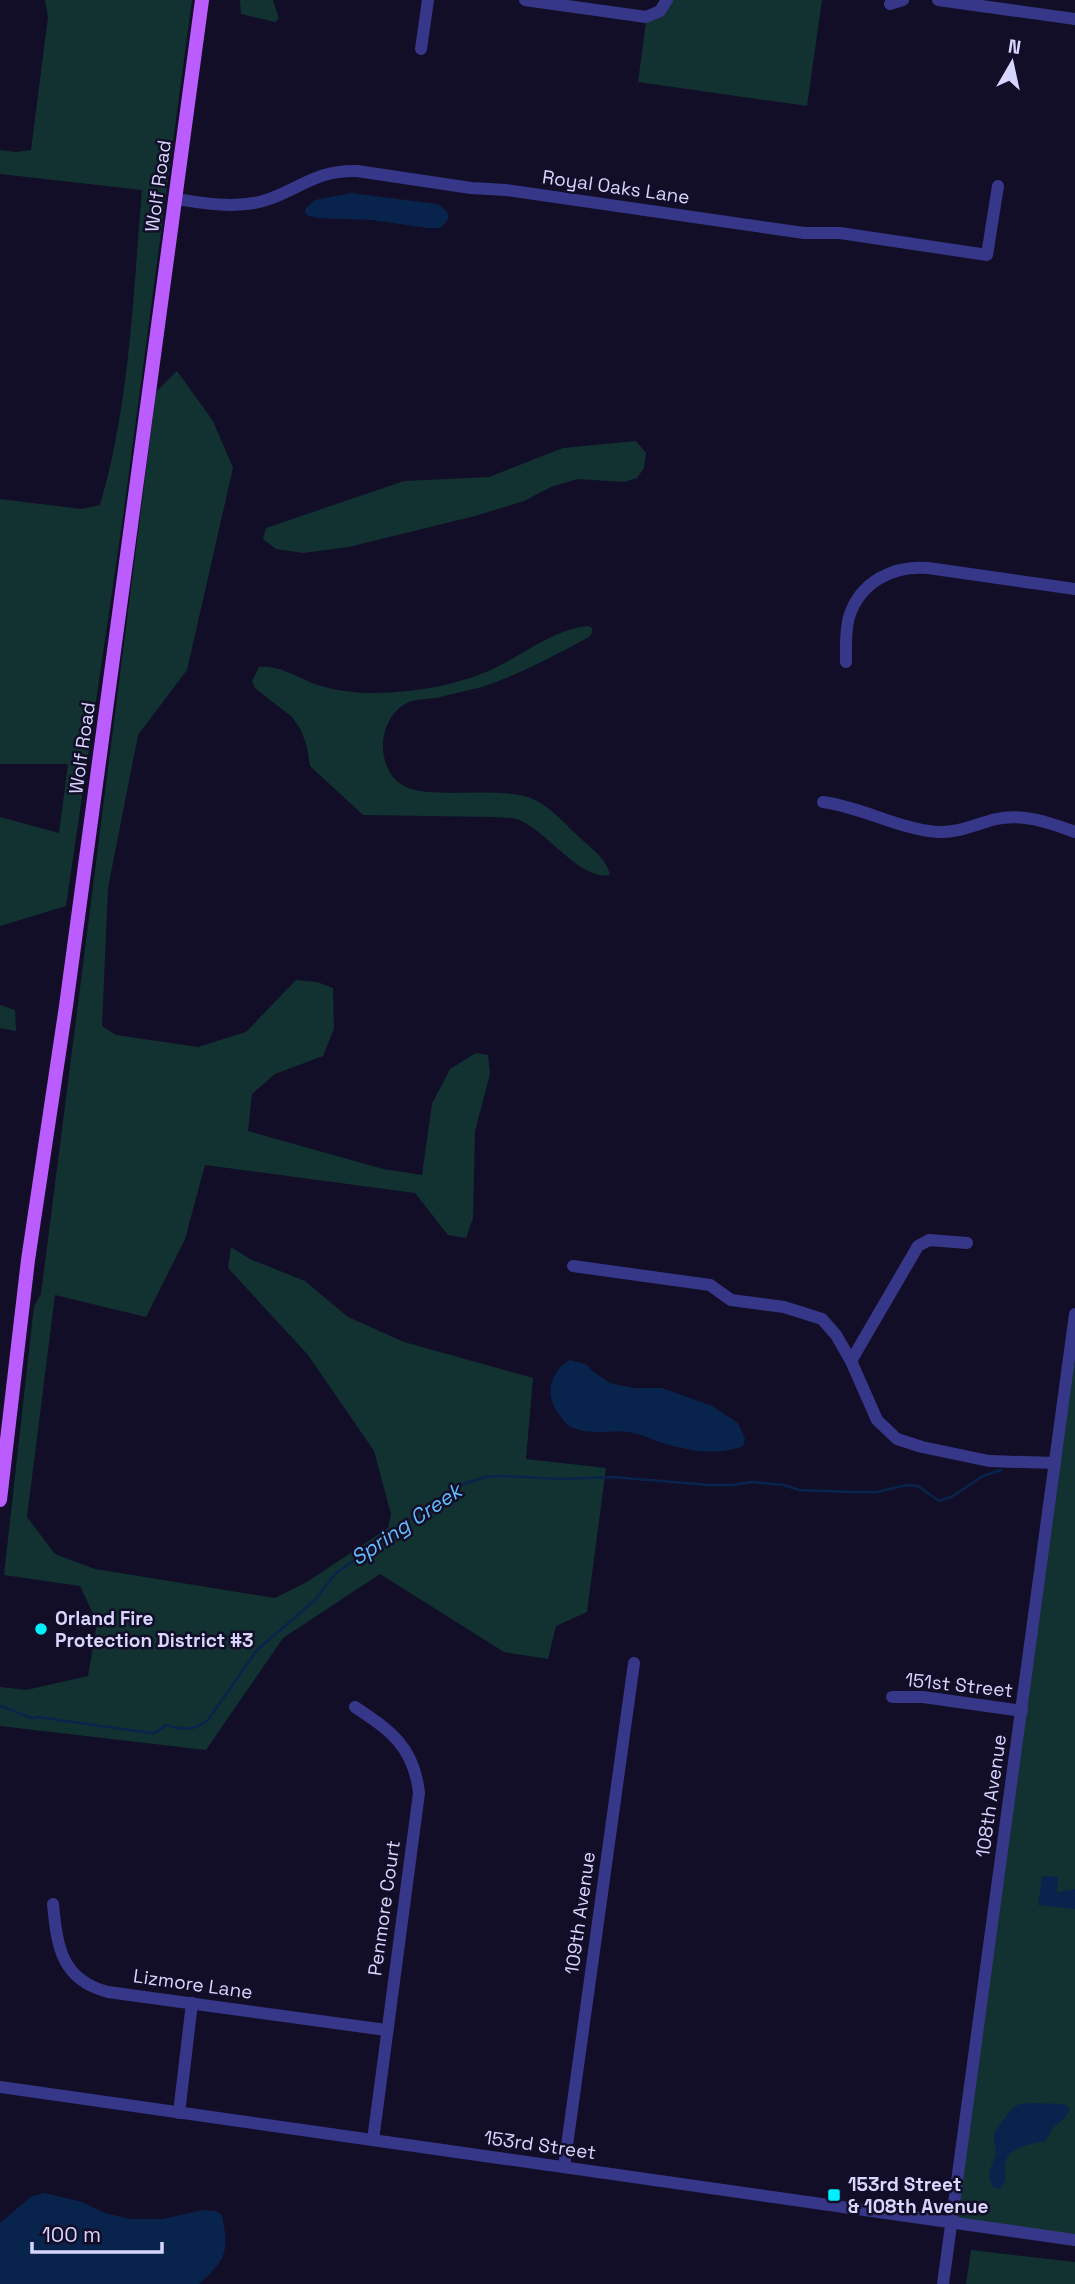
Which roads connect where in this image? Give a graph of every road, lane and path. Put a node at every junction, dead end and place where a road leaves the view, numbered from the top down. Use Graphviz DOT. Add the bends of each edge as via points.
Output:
graph roads {
  1 [pos="201,0"];
  2 [pos="428,0"];
  3 [pos="525,0"];
  4 [pos="667,0"];
  5 [pos="938,0"];
  6 [pos="1075,19"];
  7 [pos="421,49"];
  8 [pos="998,186"];
  9 [pos="176,199"];
  10 [pos="1075,589"];
  11 [pos="846,662"];
  12 [pos="823,802"];
  13 [pos="1075,832"];
  14 [pos="967,1243"];
  15 [pos="573,1266"];
  16 [pos="1075,1314"];
  17 [pos="851,1361"];
  18 [pos="1055,1462"];
  19 [pos="0,1500"];
  20 [pos="634,1663"];
  21 [pos="892,1697"];
  22 [pos="355,1707"];
  23 [pos="1022,1711"];
  24 [pos="54,1904"];
  25 [pos="192,2003"];
  26 [pos="386,2030"];
  27 [pos="0,2087"];
  28 [pos="178,2113"];
  29 [pos="373,2140"];
  30 [pos="564,2168"];
  31 [pos="951,2224"];
  32 [pos="1075,2239"];
  33 [pos="943,2284"];
  1 -- 9 [label="main road, Wolf Road"];
  2 -- 7 [label="street"];
  3 -- 4 [label="street" via="646,16 660,11"];
  5 -- 6 [label="street"];
  8 -- 9 [label="street, Royal Oaks Lane" via="987,255 357,171 311,178 277,196 242,205"];
  9 -- 19 [label="main road, Wolf Road" via="27,1269"];
  10 -- 11 [label="street" via="928,568 892,571 871,584 855,603 846,634"];
  12 -- 13 [label="street" via="940,832 1013,817"];
  14 -- 17 [label="street" via="929,1240 918,1246"];
  15 -- 17 [label="street" via="710,1285 731,1300 785,1307 822,1319"];
  16 -- 18 [label="street, 108th Avenue"];
  17 -- 18 [label="street" via="877,1420 897,1439 989,1461"];
  18 -- 23 [label="street, 108th Avenue"];
  20 -- 30 [label="street, 109th Avenue"];
  21 -- 23 [label="street, 151st Street"];
  22 -- 26 [label="street, Penmore Court" via="386,1728 417,1772 419,1793"];
  23 -- 31 [label="street, 108th Avenue"];
  24 -- 25 [label="street, Lizmore Lane" via="65,1960 89,1987"];
  25 -- 26 [label="street, Lizmore Lane"];
  25 -- 28 [label="street"];
  26 -- 29 [label="street, Penmore Court"];
  27 -- 28 [label="street, 153rd Street"];
  28 -- 29 [label="street, 153rd Street"];
  29 -- 30 [label="street, 153rd Street"];
  30 -- 31 [label="street, 153rd Street"];
  31 -- 32 [label="street, 153rd Street"];
  31 -- 33 [label="street, 108th Avenue"];
}
